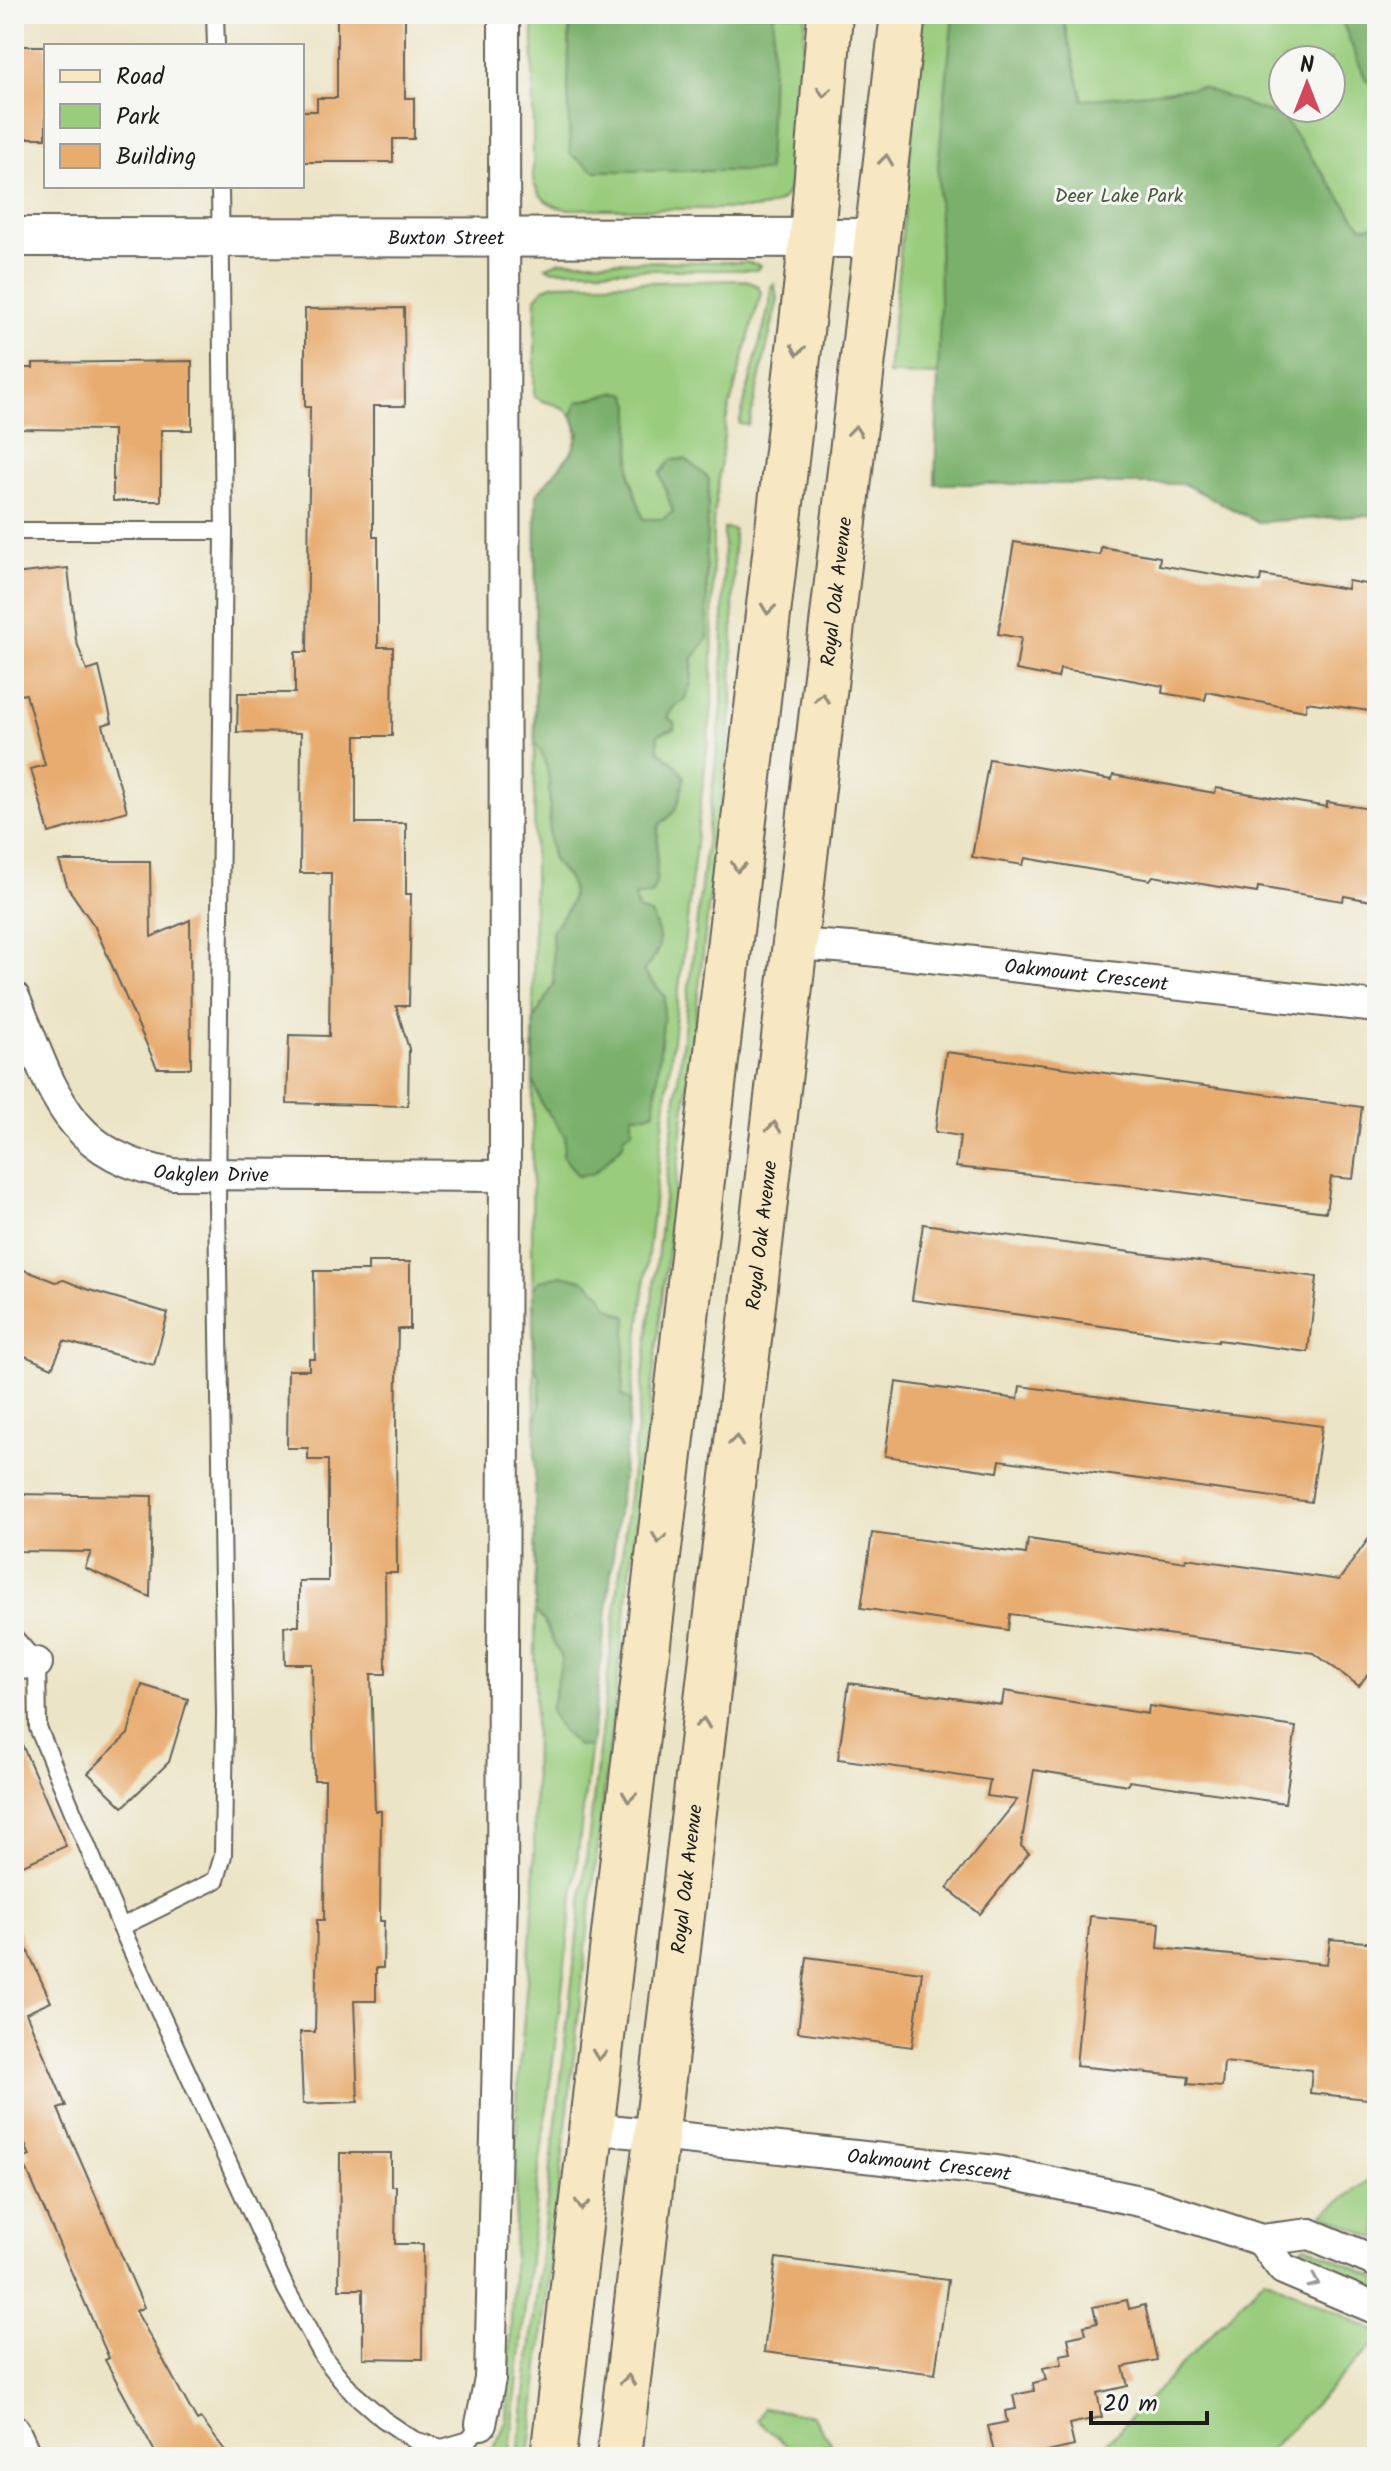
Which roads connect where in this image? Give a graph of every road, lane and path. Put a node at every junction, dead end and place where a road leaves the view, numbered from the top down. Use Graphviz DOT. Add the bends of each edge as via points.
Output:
graph roads {
  1 [pos="215,14"];
  2 [pos="504,14"];
  3 [pos="830,14"];
  4 [pos="903,14"];
  5 [pos="216,44"];
  6 [pos="220,188"];
  7 [pos="14,237"];
  8 [pos="222,237"];
  9 [pos="506,237"];
  10 [pos="812,237"];
  11 [pos="876,238"];
  12 [pos="14,531"];
  13 [pos="224,531"];
  14 [pos="796,944"];
  15 [pos="14,997"];
  16 [pos="1377,1007"];
  17 [pos="218,1175"];
  18 [pos="505,1176"];
  19 [pos="14,1637"];
  20 [pos="25,1664"];
  21 [pos="121,1927"];
  22 [pos="591,2128"];
  23 [pos="656,2135"];
  24 [pos="1261,2240"];
  25 [pos="1377,2262"];
  26 [pos="1377,2309"];
  27 [pos="481,2424"];
  28 [pos="553,2457"];
  29 [pos="619,2457"];
  1 -- 5 [label="lane"];
  2 -- 9 [label="street"];
  3 -- 10 [label="main road, one-way"];
  11 -- 4 [label="main road, Royal Oak Avenue, one-way"];
  6 -- 8 [label="lane"];
  7 -- 8 [label="street, Buxton Street"];
  8 -- 9 [label="street, Buxton Street"];
  8 -- 13 [label="lane"];
  9 -- 10 [label="street, Buxton Street"];
  9 -- 18 [label="street"];
  10 -- 11 [label="street, Buxton Street"];
  10 -- 22 [label="main road, one-way"];
  14 -- 11 [label="main road, Royal Oak Avenue, one-way"];
  12 -- 13 [label="lane"];
  13 -- 17 [label="lane"];
  14 -- 16 [label="street, Oakmount Crescent"];
  23 -- 14 [label="main road, Royal Oak Avenue, one-way"];
  15 -- 17 [label="street, Oakglen Drive" via="55,1093 86,1137 105,1152 150,1170"];
  17 -- 18 [label="street, Oakglen Drive"];
  17 -- 21 [label="lane" via="223,1855 216,1880"];
  18 -- 27 [label="street" via="502,1894 490,2379"];
  19 -- 20 [label="lane"];
  20 -- 21 [label="lane" via="38,1728"];
  21 -- 27 [label="lane" via="286,2289 324,2358 351,2391 414,2440 442,2448 469,2440"];
  22 -- 23 [label="street, Oakmount Crescent"];
  22 -- 28 [label="main road, one-way"];
  23 -- 24 [label="street, Oakmount Crescent" via="996,2171 1145,2202"];
  29 -- 23 [label="main road, Royal Oak Avenue, one-way"];
  24 -- 25 [label="street, Oakmount Crescent" via="1310,2234"];
  24 -- 26 [label="street, one-way" via="1283,2269"];
}
